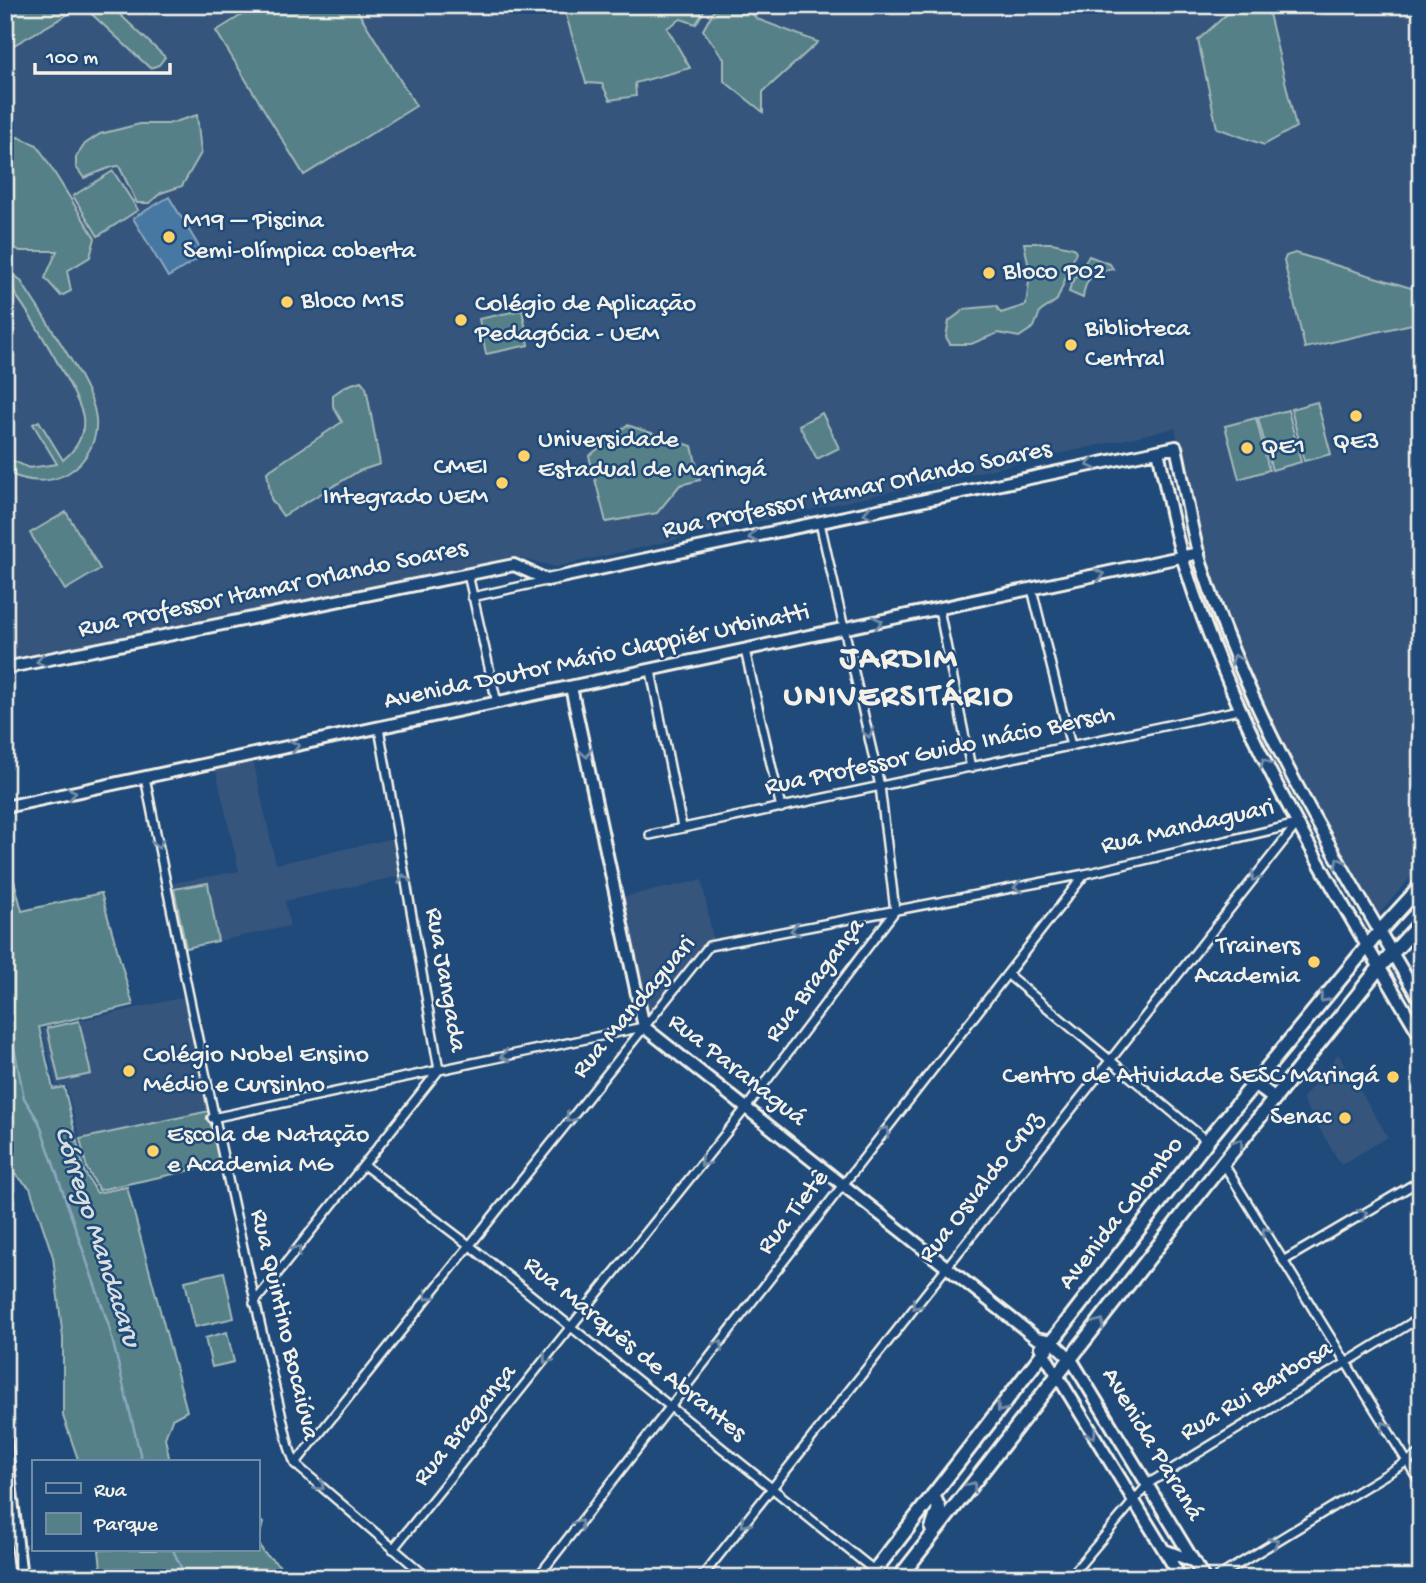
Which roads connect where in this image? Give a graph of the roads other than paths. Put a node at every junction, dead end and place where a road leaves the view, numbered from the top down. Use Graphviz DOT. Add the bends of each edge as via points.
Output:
graph roads {
  1 [pos="1157,451"];
  2 [pos="820,523"];
  3 [pos="1199,554"];
  4 [pos="1182,558"];
  5 [pos="468,574"];
  6 [pos="547,580"];
  7 [pos="1032,589"];
  8 [pos="472,597"];
  9 [pos="939,609"];
  10 [pos="1224,628"];
  11 [pos="845,629"];
  12 [pos="746,650"];
  13 [pos="1218,659"];
  14 [pos="5,668"];
  15 [pos="651,670"];
  16 [pos="571,687"];
  17 [pos="497,703"];
  18 [pos="1239,710"];
  19 [pos="379,728"];
  20 [pos="1071,746"];
  21 [pos="971,768"];
  22 [pos="145,777"];
  23 [pos="880,786"];
  24 [pos="5,807"];
  25 [pos="780,808"];
  26 [pos="1297,824"];
  27 [pos="682,827"];
  28 [pos="650,835"];
  29 [pos="1085,874"];
  30 [pos="1421,886"];
  31 [pos="895,911"];
  32 [pos="1421,922"];
  33 [pos="1378,932"];
  34 [pos="1367,946"];
  35 [pos="1392,955"];
  36 [pos="1379,968"];
  37 [pos="1007,974"];
  38 [pos="1421,1002"];
  39 [pos="644,1027"];
  40 [pos="1421,1037"];
  41 [pos="1291,1041"];
  42 [pos="1309,1056"];
  43 [pos="1110,1061"];
  44 [pos="439,1070"];
  45 [pos="1254,1083"];
  46 [pos="1275,1099"];
  47 [pos="746,1108"];
  48 [pos="212,1118"];
  49 [pos="1207,1141"];
  50 [pos="1223,1163"];
  51 [pos="365,1166"];
  52 [pos="1421,1180"];
  53 [pos="843,1185"];
  54 [pos="469,1245"];
  55 [pos="1283,1261"];
  56 [pos="947,1265"];
  57 [pos="254,1303"];
  58 [pos="1421,1317"];
  59 [pos="572,1328"];
  60 [pos="1044,1345"];
  61 [pos="1071,1360"];
  62 [pos="1346,1362"];
  63 [pos="1057,1376"];
  64 [pos="1087,1384"];
  65 [pos="1070,1397"];
  66 [pos="671,1406"];
  67 [pos="5,1438"];
  68 [pos="1421,1453"];
  69 [pos="1407,1461"];
  70 [pos="295,1465"];
  71 [pos="1149,1483"];
  72 [pos="1421,1484"];
  73 [pos="773,1488"];
  74 [pos="933,1495"];
  75 [pos="1133,1500"];
  76 [pos="924,1546"];
  77 [pos="393,1549"];
  78 [pos="1164,1550"];
  79 [pos="1195,1562"];
  80 [pos="872,1574"];
  81 [pos="21,1578"];
  82 [pos="428,1578"];
  83 [pos="537,1578"];
  84 [pos="701,1578"];
  85 [pos="899,1578"];
  86 [pos="1069,1578"];
  87 [pos="1181,1578"];
  88 [pos="1204,1578"];
  89 [pos="1216,1578"];
  1 -- 2 [label="main road, Rua Professor Itamar Orlando Soares, one-way"];
  1 -- 3 [label="main road, Rua Professor Itamar Orlando Soares" via="1176,447"];
  1 -- 4 [label="main road"];
  2 -- 6 [label="main road, Rua Professor Itamar Orlando Soares, one-way"];
  2 -- 11 [label="street, Rua Bragança"];
  3 -- 4 [label="main road, Avenida Doutor Mário Clappiér Urbinatti"];
  3 -- 10 [label="main road"];
  7 -- 4 [label="main road, Avenida Doutor Mário Clappiér Urbinatti, one-way"];
  4 -- 13 [label="main road"];
  5 -- 6 [label="main road, Rua Professor Itamar Orlando Soares" via="514,565"];
  5 -- 8 [label="street"];
  5 -- 14 [label="main road, Rua Professor Itamar Orlando Soares, one-way"];
  6 -- 8 [label="street, Rua Professor Itamar Orlando Soares"];
  7 -- 9 [label="main road, Avenida Doutor Mário Clappiér Urbinatti"];
  7 -- 20 [label="street"];
  8 -- 17 [label="street"];
  11 -- 9 [label="main road, Avenida Doutor Mário Clappiér Urbinatti, one-way"];
  9 -- 21 [label="street"];
  10 -- 13 [label="main road"];
  33 -- 10 [label="main road, one-way" via="1284,763"];
  11 -- 12 [label="main road, Avenida Doutor Mário Clappiér Urbinatti"];
  11 -- 23 [label="street, Rua Bragança, one-way"];
  12 -- 15 [label="main road, Avenida Doutor Mário Clappiér Urbinatti"];
  12 -- 25 [label="street"];
  13 -- 18 [label="main road"];
  15 -- 16 [label="main road, Avenida Doutor Mário Clappiér Urbinatti"];
  15 -- 27 [label="street"];
  16 -- 17 [label="main road, Avenida Doutor Mário Clappiér Urbinatti"];
  16 -- 39 [label="main road, Rua Paranaguá, one-way"];
  17 -- 19 [label="main road, Avenida Doutor Mário Clappiér Urbinatti"];
  18 -- 20 [label="street, Rua Professor Guido Inácio Bersch"];
  26 -- 18 [label="main road, one-way"];
  22 -- 19 [label="main road, Avenida Doutor Mário Clappiér Urbinatti, one-way"];
  44 -- 19 [label="street, Rua Jangada, one-way"];
  20 -- 21 [label="street, Rua Professor Guido Inácio Bersch"];
  21 -- 23 [label="street, Rua Professor Guido Inácio Bersch"];
  24 -- 22 [label="main road, Avenida Doutor Mário Clappiér Urbinatti, one-way"];
  22 -- 48 [label="street, Rua Quintino Bocaiúva, one-way"];
  23 -- 25 [label="street, Rua Professor Guido Inácio Bersch"];
  23 -- 31 [label="street, Rua Bragança"];
  25 -- 27 [label="street, Rua Professor Guido Inácio Bersch"];
  26 -- 29 [label="street, Rua Mandaguari"];
  26 -- 34 [label="main road"];
  26 -- 43 [label="street, Rua Osvaldo Cruz, one-way"];
  27 -- 28 [label="street, Rua Professor Guido Inácio Bersch"];
  29 -- 31 [label="street, Rua Mandaguari, one-way"];
  29 -- 37 [label="street, Rua Tietê"];
  30 -- 33 [label="main road, Avenida Colombo"];
  31 -- 39 [label="street, Rua Mandaguari, one-way" via="709,946"];
  31 -- 47 [label="street, Rua Bragança"];
  32 -- 35 [label="main road, Avenida Colombo"];
  33 -- 34 [label="main road, Avenida Colombo"];
  33 -- 35 [label="main road"];
  34 -- 36 [label="main road"];
  34 -- 41 [label="main road, Avenida Colombo, one-way"];
  35 -- 36 [label="main road, Avenida Colombo"];
  35 -- 38 [label="main road"];
  36 -- 40 [label="main road"];
  36 -- 42 [label="main road, Avenida Colombo"];
  37 -- 43 [label="street"];
  53 -- 37 [label="street, Rua Tietê, one-way"];
  39 -- 44 [label="street, one-way"];
  39 -- 47 [label="main road, Rua Paranaguá"];
  39 -- 54 [label="street, Rua Mandaguari, one-way"];
  41 -- 42 [label="main road"];
  41 -- 45 [label="main road, Avenida Colombo"];
  42 -- 46 [label="main road, Avenida Colombo"];
  43 -- 49 [label="street"];
  43 -- 56 [label="street, Rua Osvaldo Cruz"];
  44 -- 48 [label="street"];
  44 -- 51 [label="street, Rua Jangada"];
  45 -- 46 [label="main road"];
  45 -- 49 [label="main road, Avenida Colombo"];
  50 -- 46 [label="main road, Avenida Colombo, one-way"];
  47 -- 53 [label="main road, Rua Paranaguá"];
  47 -- 59 [label="street, Rua Bragança, one-way"];
  48 -- 57 [label="street, Rua Quintino Bocaiúva"];
  49 -- 60 [label="main road, Avenida Colombo"];
  55 -- 50 [label="street, one-way"];
  61 -- 50 [label="main road, Avenida Colombo, one-way"];
  51 -- 54 [label="street, Rua Marquês de Abrantes"];
  57 -- 51 [label="street, Rua Jangada, one-way"];
  55 -- 52 [label="street, one-way"];
  53 -- 56 [label="main road, Rua Paranaguá"];
  66 -- 53 [label="street, Rua Tietê, one-way"];
  54 -- 59 [label="street, Rua Marquês de Abrantes"];
  54 -- 70 [label="street, Rua Mandaguari, one-way"];
  55 -- 62 [label="street"];
  56 -- 60 [label="main road, Rua Paranaguá"];
  56 -- 73 [label="street, Rua Osvaldo Cruz, one-way"];
  57 -- 70 [label="street, Rua Quintino Bocaiúva"];
  58 -- 62 [label="street, Rua Rui Barbosa"];
  59 -- 66 [label="street, Rua Marquês de Abrantes"];
  59 -- 77 [label="street, Rua Bragança, one-way"];
  60 -- 61 [label="main road, Avenida Paraná"];
  60 -- 63 [label="main road, Avenida Paraná"];
  60 -- 74 [label="main road, Avenida Colombo, one-way"];
  61 -- 63 [label="main road, Avenida Colombo"];
  61 -- 64 [label="main road, Avenida Paraná"];
  69 -- 62 [label="street, one-way"];
  62 -- 71 [label="street, Rua Rui Barbosa"];
  63 -- 65 [label="main road, Avenida Paraná"];
  76 -- 63 [label="main road, Avenida Colombo, one-way"];
  64 -- 65 [label="main road"];
  64 -- 71 [label="main road, Avenida Paraná"];
  65 -- 75 [label="main road, Avenida Paraná, one-way"];
  66 -- 73 [label="street, Rua Marquês de Abrantes"];
  83 -- 66 [label="street, Rua Tietê, one-way"];
  67 -- 81 [label="main road"];
  68 -- 69 [label="street"];
  69 -- 72 [label="street"];
  89 -- 69 [label="street, one-way"];
  70 -- 77 [label="street, Rua Quintino Bocaiúva, one-way"];
  71 -- 75 [label="street, Rua Rui Barbosa"];
  71 -- 79 [label="main road, Avenida Paraná"];
  73 -- 80 [label="street, Rua Marquês de Abrantes"];
  73 -- 84 [label="street, Rua Osvaldo Cruz, one-way"];
  74 -- 76 [label="main road" via="939,1508"];
  74 -- 80 [label="main road, Avenida Colombo"];
  75 -- 78 [label="main road, Avenida Paraná"];
  75 -- 86 [label="street, Rua Rui Barbosa"];
  76 -- 85 [label="main road, Avenida Colombo"];
  77 -- 82 [label="street, Rua Quintino Bocaiúva"];
  78 -- 79 [label="main road"];
  78 -- 87 [label="main road, Avenida Paraná"];
  79 -- 88 [label="main road, Avenida Paraná"];
}
